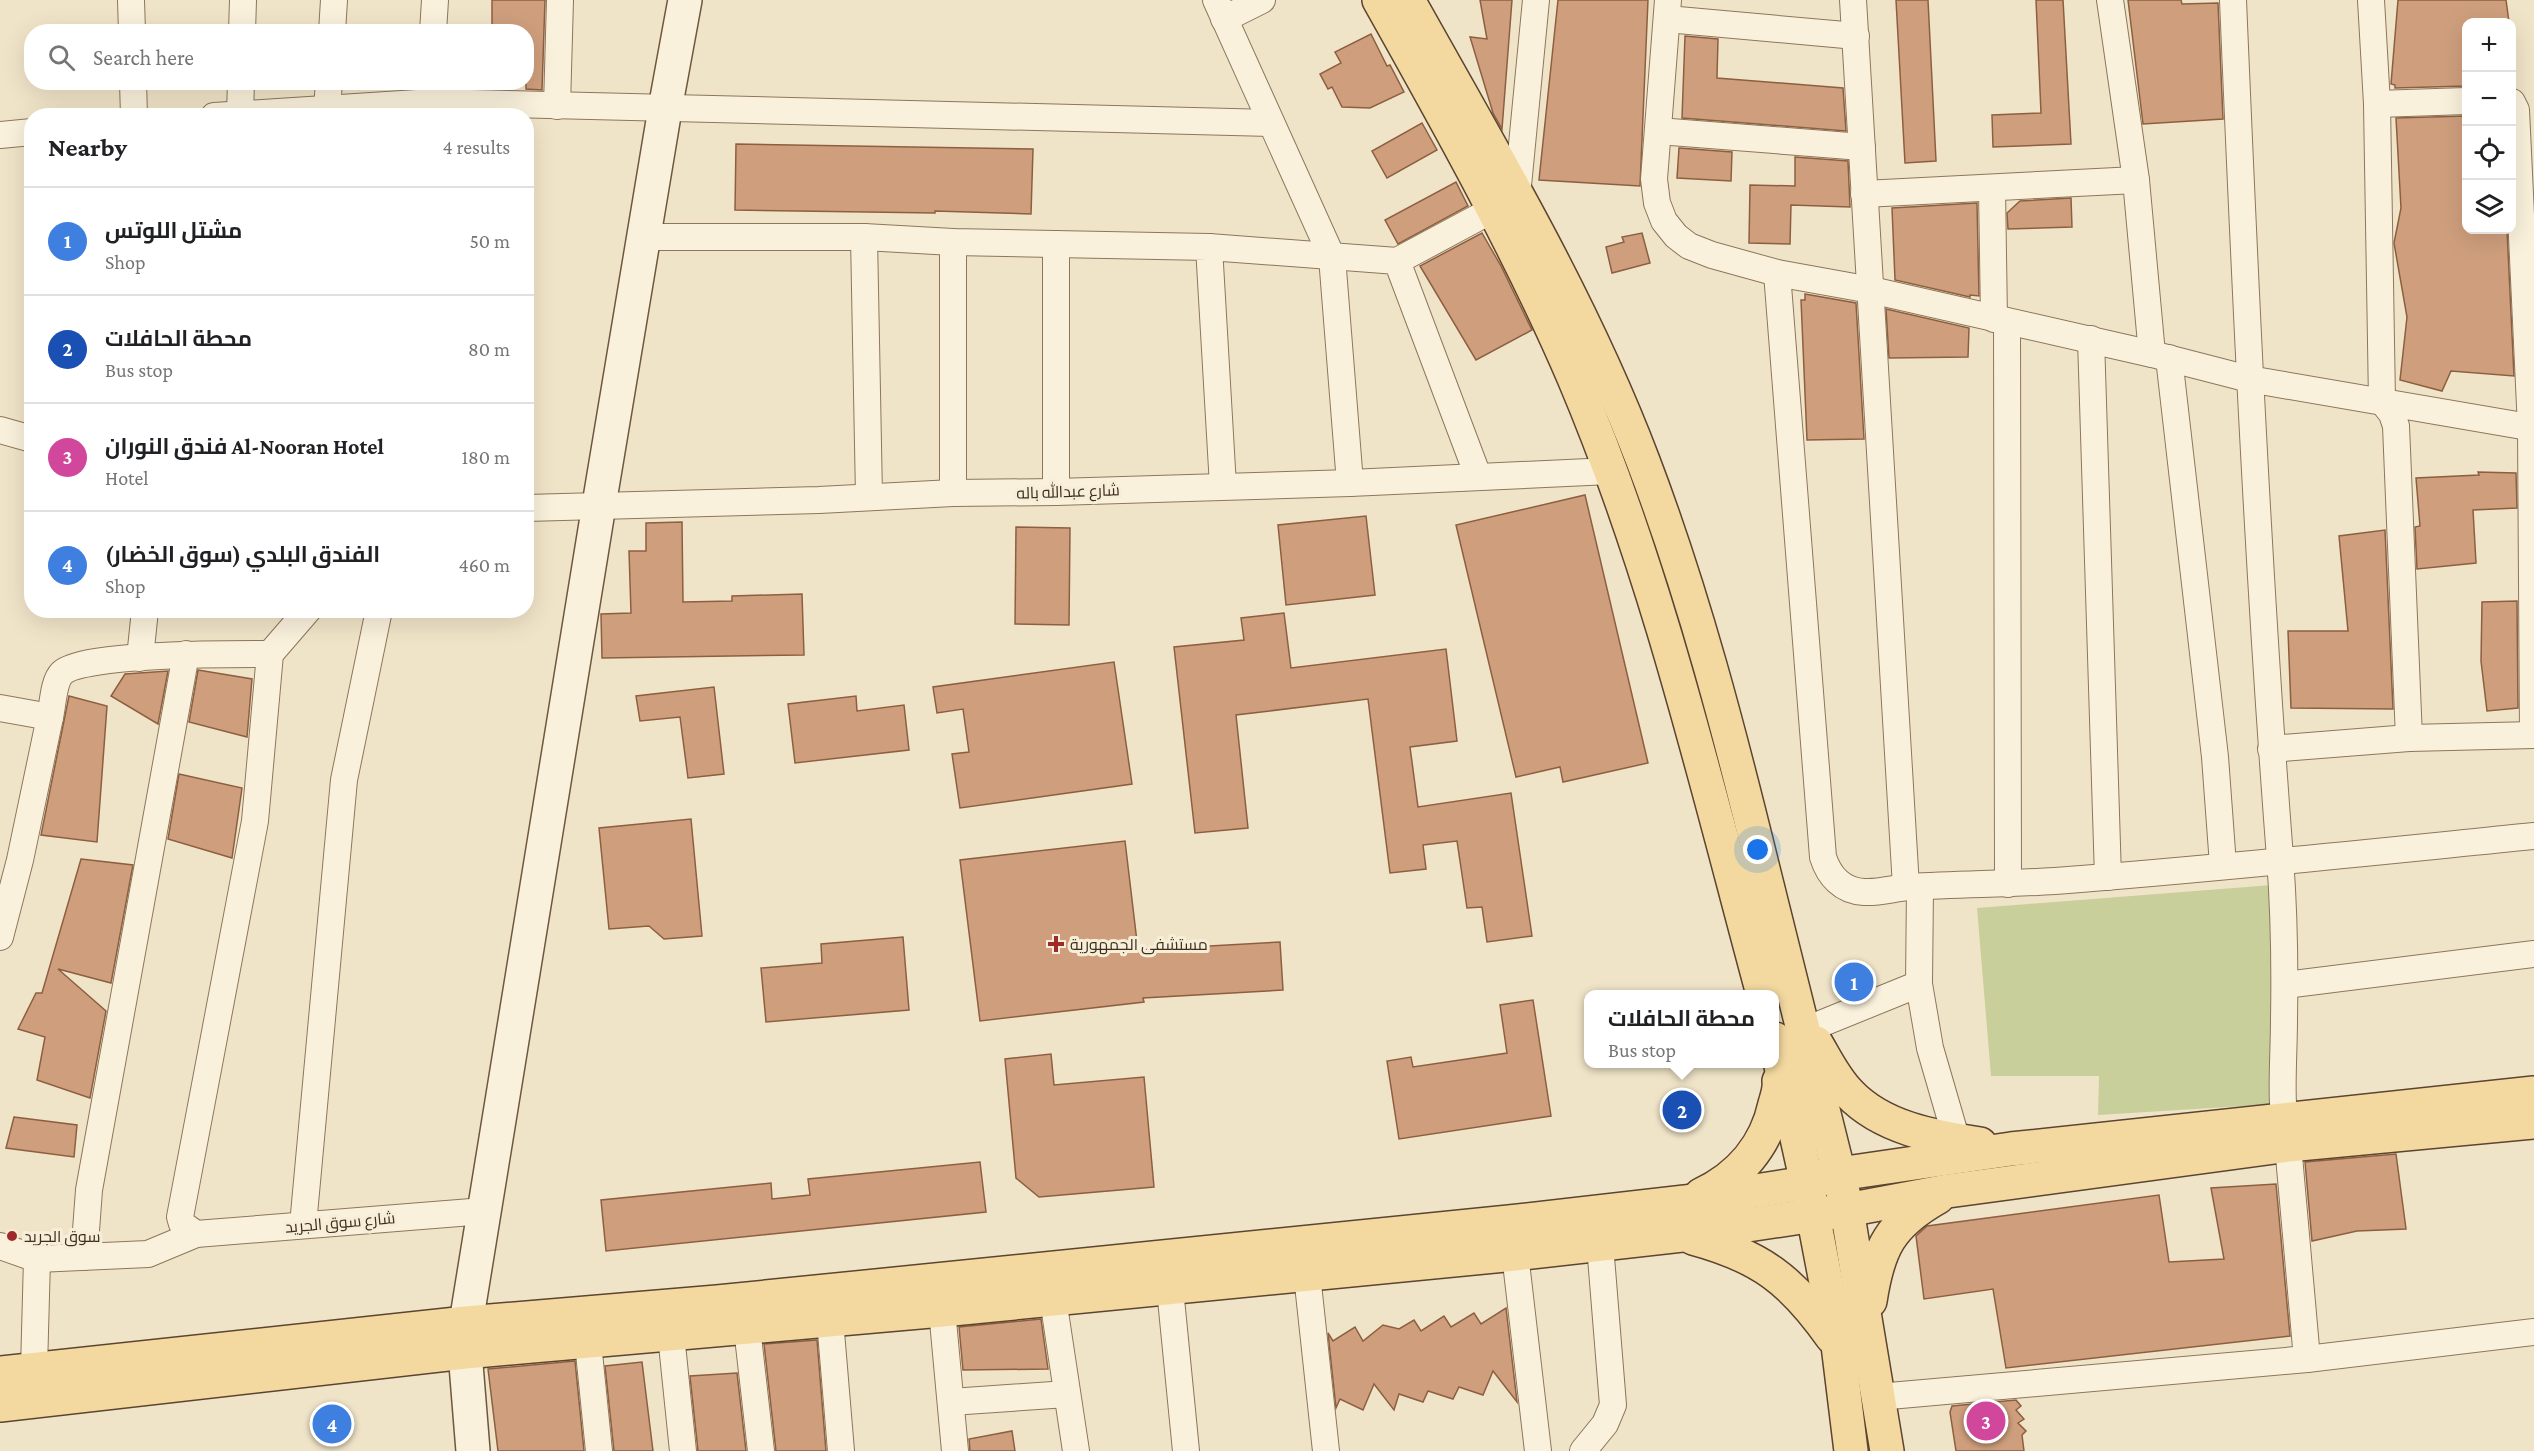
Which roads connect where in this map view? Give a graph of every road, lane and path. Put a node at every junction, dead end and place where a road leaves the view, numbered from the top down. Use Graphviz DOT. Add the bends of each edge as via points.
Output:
graph roads {
  1 [pos="131,0"];
  2 [pos="243,0"];
  3 [pos="334,0"];
  4 [pos="435,0"];
  5 [pos="560,0"];
  6 [pos="686,0"];
  7 [pos="1262,0"];
  8 [pos="1379,0"];
  9 [pos="1408,0"];
  10 [pos="1536,0"];
  11 [pos="1853,0"];
  12 [pos="2110,0"];
  13 [pos="2233,0"];
  14 [pos="2371,0"];
  15 [pos="1220,9"];
  16 [pos="1668,9"];
  17 [pos="132,24"];
  18 [pos="242,24"];
  19 [pos="332,24"];
  20 [pos="434,24"];
  21 [pos="1856,36"];
  22 [pos="133,90"];
  23 [pos="241,90"];
  24 [pos="328,90"];
  25 [pos="433,100"];
  26 [pos="2462,101"];
  27 [pos="2377,104"];
  28 [pos="557,106"];
  29 [pos="134,108"];
  30 [pos="240,108"];
  31 [pos="327,108"];
  32 [pos="665,109"];
  33 [pos="2516,110"];
  34 [pos="1271,123"];
  35 [pos="1658,131"];
  36 [pos="24,133"];
  37 [pos="0,135"];
  38 [pos="1862,147"];
  39 [pos="2136,180"];
  40 [pos="1992,189"];
  41 [pos="1864,194"];
  42 [pos="1505,203"];
  43 [pos="644,237"];
  44 [pos="864,237"];
  45 [pos="953,242"];
  46 [pos="1056,244"];
  47 [pos="1209,247"];
  48 [pos="1332,257"];
  49 [pos="1397,261"];
  50 [pos="1778,273"];
  51 [pos="1871,290"];
  52 [pos="2000,321"];
  53 [pos="2091,339"];
  54 [pos="2160,356"];
  55 [pos="2249,379"];
  56 [pos="2382,401"];
  57 [pos="2533,427"];
  58 [pos="2,438"];
  59 [pos="24,439"];
  60 [pos="1610,471"];
  61 [pos="1478,477"];
  62 [pos="1350,483"];
  63 [pos="1223,486"];
  64 [pos="1056,492"];
  65 [pos="953,493"];
  66 [pos="869,496"];
  67 [pos="598,505"];
  68 [pos="534,508"];
  69 [pos="144,618"];
  70 [pos="301,618"];
  71 [pos="377,618"];
  72 [pos="186,654"];
  73 [pos="270,654"];
  74 [pos="140,658"];
  75 [pos="0,708"];
  76 [pos="50,717"];
  77 [pos="2534,735"];
  78 [pos="2409,738"];
  79 [pos="2271,749"];
  80 [pos="2534,836"];
  81 [pos="2280,861"];
  82 [pos="2223,865"];
  83 [pos="2108,877"];
  84 [pos="2008,884"];
  85 [pos="1913,887"];
  86 [pos="0,937"];
  87 [pos="2534,954"];
  88 [pos="1919,984"];
  89 [pos="2285,985"];
  90 [pos="1762,990"];
  91 [pos="1804,1021"];
  92 [pos="1779,1056"];
  93 [pos="1778,1068"];
  94 [pos="2534,1093"];
  95 [pos="2534,1122"];
  96 [pos="2286,1132"];
  97 [pos="1957,1141"];
  98 [pos="2012,1149"];
  99 [pos="1839,1174"];
  100 [pos="1807,1183"];
  101 [pos="1948,1191"];
  102 [pos="1685,1202"];
  103 [pos="1847,1210"];
  104 [pos="484,1211"];
  105 [pos="1813,1216"];
  106 [pos="188,1225"];
  107 [pos="303,1225"];
  108 [pos="1682,1235"];
  109 [pos="1314,1242"];
  110 [pos="1599,1245"];
  111 [pos="0,1246"];
  112 [pos="1515,1254"];
  113 [pos="84,1257"];
  114 [pos="37,1259"];
  115 [pos="1307,1275"];
  116 [pos="1170,1289"];
  117 [pos="1053,1299"];
  118 [pos="942,1310"];
  119 [pos="830,1320"];
  120 [pos="1866,1327"];
  121 [pos="747,1328"];
  122 [pos="2534,1332"];
  123 [pos="671,1335"];
  124 [pos="466,1338"];
  125 [pos="588,1343"];
  126 [pos="1838,1345"];
  127 [pos="2307,1359"];
  128 [pos="34,1369"];
  129 [pos="0,1373"];
  130 [pos="1067,1394"];
  131 [pos="1878,1397"];
  132 [pos="951,1402"];
  133 [pos="0,1405"];
  134 [pos="473,1451"];
  135 [pos="599,1451"];
  136 [pos="683,1451"];
  137 [pos="761,1451"];
  138 [pos="841,1451"];
  139 [pos="955,1451"];
  140 [pos="1076,1451"];
  141 [pos="1186,1451"];
  142 [pos="1326,1451"];
  143 [pos="1538,1451"];
  144 [pos="1582,1451"];
  145 [pos="1851,1451"];
  146 [pos="1887,1451"];
  1 -- 17 [label="street"];
  2 -- 18 [label="street"];
  3 -- 19 [label="street"];
  4 -- 20 [label="street"];
  5 -- 28 [label="street"];
  6 -- 32 [label="street"];
  7 -- 15 [label="street"];
  8 -- 42 [label="main road" via="1438,105"];
  9 -- 42 [label="main road"];
  10 -- 42 [label="street"];
  11 -- 21 [label="street"];
  12 -- 39 [label="street"];
  13 -- 55 [label="street"];
  14 -- 27 [label="street"];
  15 -- 34 [label="street"];
  16 -- 21 [label="street"];
  16 -- 35 [label="street"];
  21 -- 38 [label="street"];
  22 -- 29 [label="street"];
  23 -- 30 [label="street"];
  24 -- 31 [label="street"];
  25 -- 28 [label="street"];
  25 -- 31 [label="street"];
  26 -- 27 [label="street"];
  27 -- 56 [label="street"];
  28 -- 32 [label="street"];
  32 -- 34 [label="street"];
  32 -- 43 [label="street"];
  33 -- 57 [label="street"];
  34 -- 48 [label="street"];
  35 -- 38 [label="street"];
  35 -- 50 [label="street" via="1654,179 1657,203 1676,236 1712,255"];
  36 -- 37 [label="street"];
  38 -- 41 [label="street"];
  39 -- 40 [label="street"];
  39 -- 54 [label="street"];
  40 -- 41 [label="street"];
  40 -- 52 [label="street"];
  41 -- 51 [label="street"];
  42 -- 49 [label="street"];
  42 -- 60 [label="main road"];
  42 -- 91 [label="main road" via="1602,365 1642,460 1679,564 1732,745"];
  43 -- 44 [label="street"];
  43 -- 67 [label="street"];
  44 -- 45 [label="street"];
  44 -- 66 [label="street"];
  45 -- 46 [label="street"];
  45 -- 65 [label="street"];
  46 -- 47 [label="street"];
  46 -- 64 [label="street"];
  47 -- 48 [label="street"];
  47 -- 63 [label="street"];
  48 -- 49 [label="street"];
  48 -- 62 [label="street"];
  49 -- 61 [label="street"];
  50 -- 51 [label="street"];
  50 -- 85 [label="street" via="1823,857 1835,880 1849,889 1865,892"];
  51 -- 52 [label="street"];
  51 -- 85 [label="street"];
  52 -- 53 [label="street"];
  52 -- 84 [label="street"];
  53 -- 54 [label="street"];
  53 -- 83 [label="street"];
  54 -- 55 [label="street"];
  54 -- 82 [label="street" via="2214,757"];
  55 -- 56 [label="street"];
  55 -- 79 [label="street"];
  56 -- 57 [label="street"];
  56 -- 78 [label="street" via="2396,426"];
  57 -- 77 [label="street"];
  58 -- 59 [label="street"];
  60 -- 61 [label="street, شارع عبدالله باله"];
  60 -- 90 [label="main road" via="1650,586"];
  61 -- 62 [label="street, شارع عبدالله باله"];
  62 -- 63 [label="street, شارع عبدالله باله"];
  63 -- 64 [label="street, شارع عبدالله باله"];
  64 -- 65 [label="street, شارع عبدالله باله"];
  65 -- 66 [label="street, شارع عبدالله باله"];
  66 -- 67 [label="street, شارع عبدالله باله"];
  67 -- 68 [label="street, شارع عبدالله باله"];
  67 -- 104 [label="street"];
  69 -- 74 [label="street"];
  70 -- 73 [label="street"];
  71 -- 107 [label="street" via="344,780"];
  72 -- 73 [label="street"];
  72 -- 74 [label="street"];
  72 -- 113 [label="street" via="89,1190"];
  73 -- 106 [label="street" via="255,821"];
  74 -- 76 [label="street" via="69,668 58,679"];
  75 -- 76 [label="street"];
  76 -- 86 [label="street"];
  77 -- 78 [label="street"];
  78 -- 79 [label="street"];
  79 -- 81 [label="street"];
  80 -- 81 [label="street"];
  81 -- 82 [label="street"];
  81 -- 89 [label="street"];
  82 -- 83 [label="street"];
  83 -- 84 [label="street"];
  84 -- 85 [label="street"];
  85 -- 88 [label="street"];
  87 -- 89 [label="street"];
  88 -- 91 [label="street"];
  88 -- 97 [label="street" via="1930,1048"];
  89 -- 96 [label="street"];
  91 -- 97 [label="main road" via="1849,1094 1875,1115 1912,1130"];
  91 -- 99 [label="main road"];
  92 -- 100 [label="main road"];
  93 -- 102 [label="main road" via="1780,1086 1771,1125 1750,1159 1721,1185"];
  94 -- 96 [label="main road"];
  95 -- 96 [label="main road"];
  96 -- 98 [label="main road"];
  96 -- 101 [label="main road"];
  96 -- 127 [label="street"];
  97 -- 98 [label="main road"];
  98 -- 99 [label="main road"];
  99 -- 100 [label="main road"];
  99 -- 103 [label="main road"];
  100 -- 102 [label="main road"];
  100 -- 105 [label="main road"];
  101 -- 103 [label="main road"];
  101 -- 120 [label="main road" via="1917,1209 1893,1232 1877,1261"];
  102 -- 109 [label="main road"];
  103 -- 105 [label="main road"];
  103 -- 120 [label="main road"];
  104 -- 107 [label="street, شارع سوق الجريد"];
  104 -- 124 [label="street"];
  105 -- 108 [label="main road"];
  105 -- 126 [label="main road"];
  106 -- 107 [label="street, شارع سوق الجريد"];
  106 -- 113 [label="street, شارع سوق الجريد" via="148,1254"];
  108 -- 110 [label="main road"];
  108 -- 126 [label="main road" via="1730,1248 1773,1272 1810,1305"];
  109 -- 115 [label="street"];
  109 -- 124 [label="main road" via="717,1302"];
  110 -- 112 [label="main road"];
  110 -- 144 [label="street" via="1613,1405 1605,1424"];
  111 -- 114 [label="street, شارع سوق الجريد"];
  112 -- 115 [label="main road"];
  112 -- 143 [label="street"];
  113 -- 114 [label="street, شارع سوق الجريد"];
  114 -- 128 [label="street"];
  115 -- 116 [label="main road"];
  115 -- 142 [label="street"];
  116 -- 117 [label="main road"];
  116 -- 141 [label="street"];
  117 -- 118 [label="main road"];
  117 -- 130 [label="street"];
  118 -- 119 [label="main road"];
  118 -- 132 [label="street"];
  119 -- 121 [label="main road"];
  119 -- 138 [label="street"];
  120 -- 131 [label="main road"];
  121 -- 123 [label="main road"];
  121 -- 137 [label="street"];
  122 -- 127 [label="street"];
  123 -- 125 [label="main road"];
  123 -- 136 [label="street"];
  124 -- 125 [label="main road"];
  124 -- 128 [label="main road"];
  124 -- 133 [label="main road"];
  124 -- 134 [label="street"];
  125 -- 135 [label="street"];
  126 -- 145 [label="main road"];
  127 -- 131 [label="street"];
  128 -- 129 [label="main road"];
  130 -- 132 [label="street"];
  130 -- 140 [label="street"];
  131 -- 146 [label="main road"];
  132 -- 139 [label="street"];
}
